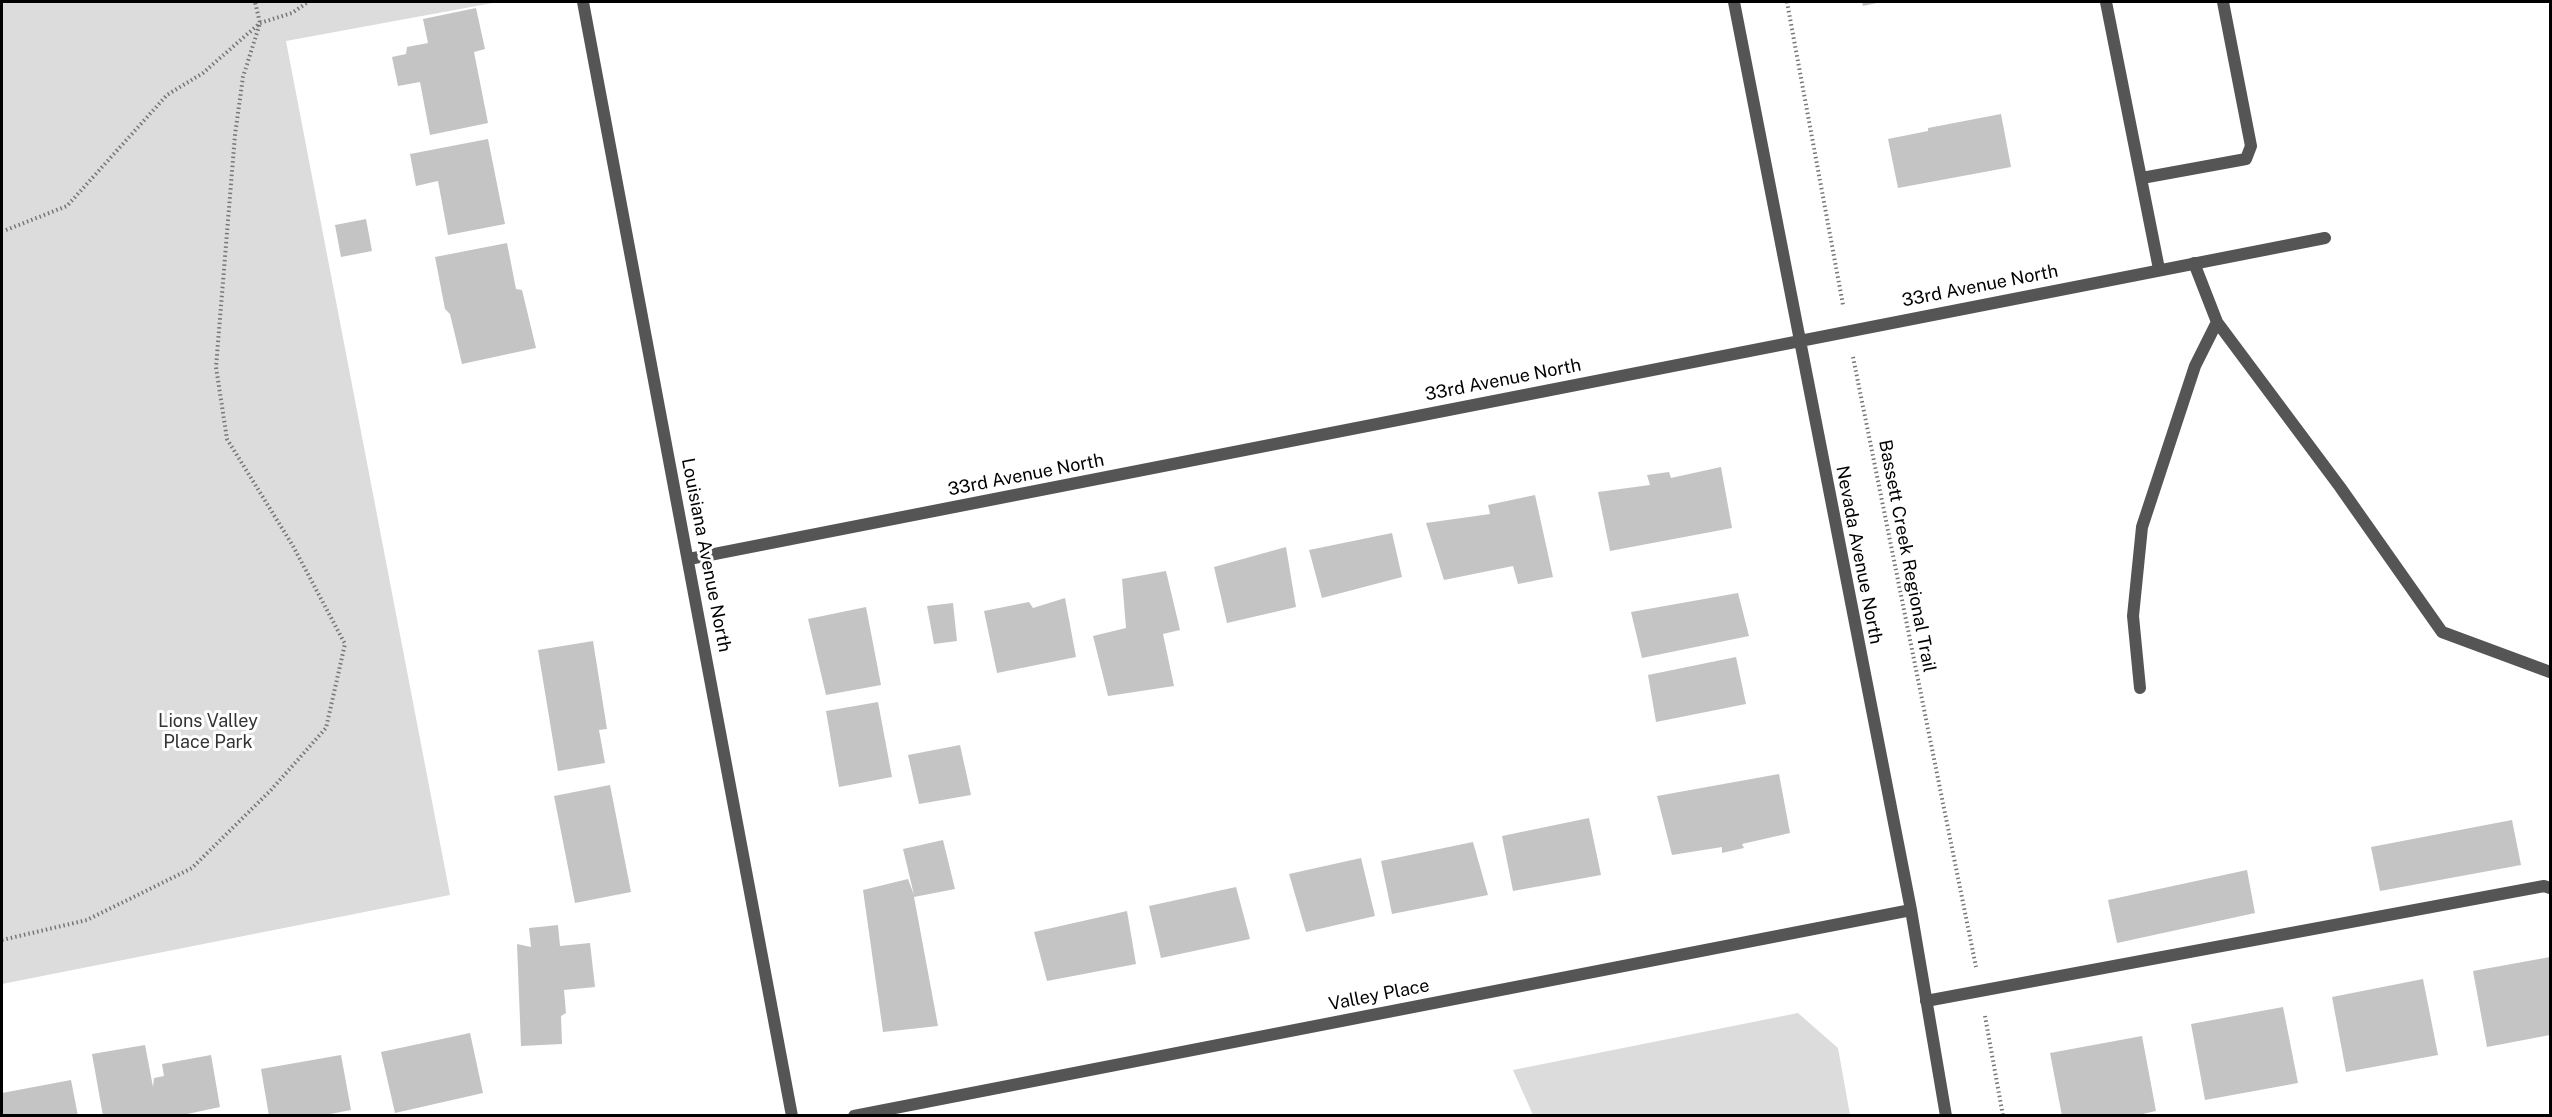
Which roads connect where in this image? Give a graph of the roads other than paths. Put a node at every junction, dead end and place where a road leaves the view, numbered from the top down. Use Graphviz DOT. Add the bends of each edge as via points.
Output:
graph roads {
  1 [pos="583,2"];
  2 [pos="1734,2"];
  3 [pos="2106,2"];
  4 [pos="2223,2"];
  5 [pos="2142,178"];
  6 [pos="2325,238"];
  7 [pos="2194,263"];
  8 [pos="2159,269"];
  9 [pos="2217,322"];
  10 [pos="1798,341"];
  11 [pos="689,560"];
  12 [pos="2550,672"];
  13 [pos="2140,687"];
  14 [pos="2550,888"];
  15 [pos="1911,910"];
  16 [pos="1926,1001"];
  17 [pos="792,1116"];
  18 [pos="854,1116"];
  19 [pos="1946,1116"];
  1 -- 11 [label="street, Louisiana Avenue North"];
  2 -- 10 [label="street, Nevada Avenue North"];
  3 -- 5 [label="street"];
  4 -- 5 [label="street" via="2252,146 2246,159"];
  5 -- 8 [label="street"];
  6 -- 7 [label="street, 33rd Avenue North"];
  7 -- 8 [label="street, 33rd Avenue North"];
  7 -- 9 [label="street"];
  8 -- 10 [label="street, 33rd Avenue North"];
  9 -- 12 [label="street" via="2442,632"];
  9 -- 13 [label="street" via="2195,366 2142,527 2133,616"];
  10 -- 11 [label="street, 33rd Avenue North"];
  10 -- 15 [label="street, Nevada Avenue North"];
  11 -- 17 [label="street, Louisiana Avenue North"];
  14 -- 16 [label="street"];
  15 -- 16 [label="street, Nevada Avenue North"];
  15 -- 18 [label="street, Valley Place"];
  16 -- 19 [label="street, Nevada Avenue North"];
}
